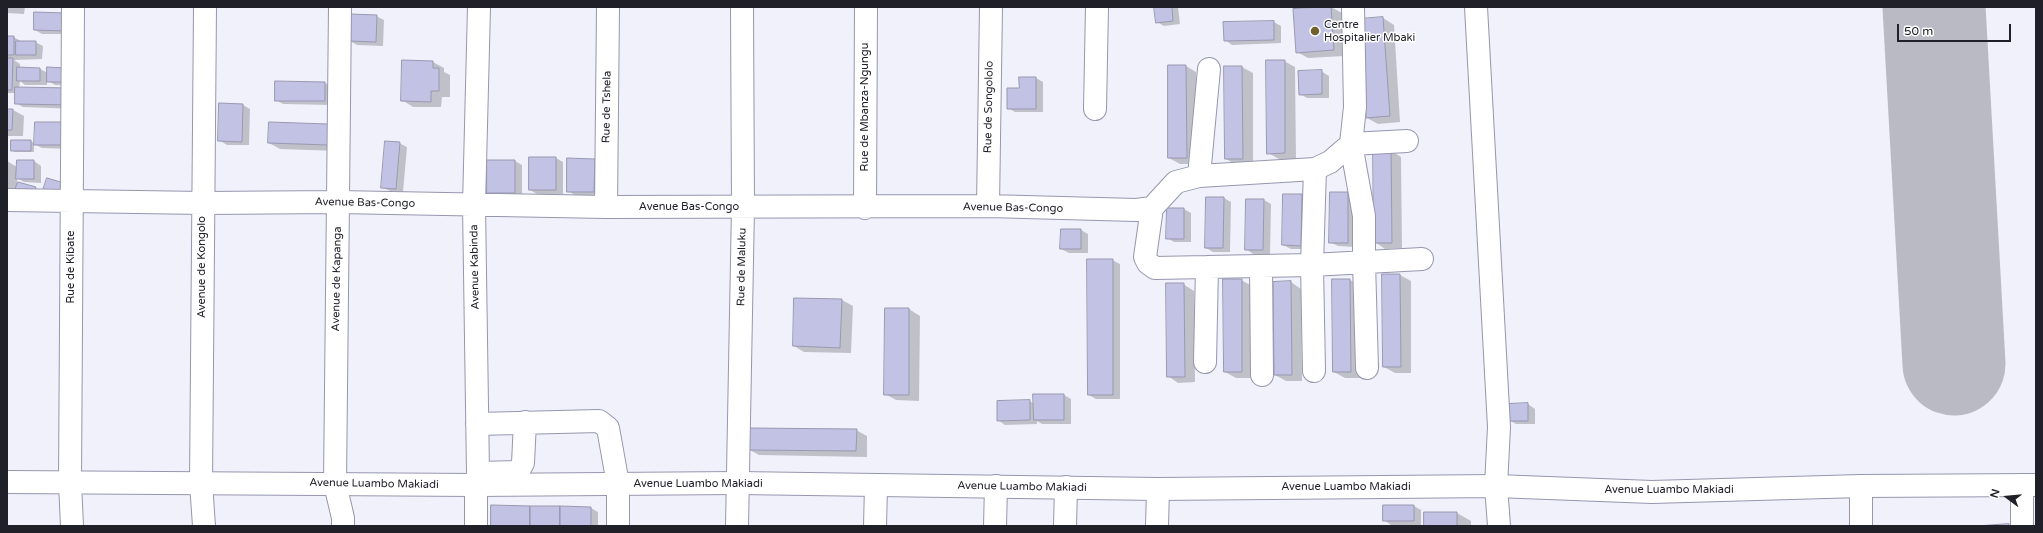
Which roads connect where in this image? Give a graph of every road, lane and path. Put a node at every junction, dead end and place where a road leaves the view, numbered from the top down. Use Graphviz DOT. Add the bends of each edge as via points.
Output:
graph roads {
  1 [pos="73,7"];
  2 [pos="205,7"];
  3 [pos="340,7"];
  4 [pos="479,7"];
  5 [pos="608,7"];
  6 [pos="742,7"];
  7 [pos="866,7"];
  8 [pos="991,7"];
  9 [pos="1097,7"];
  10 [pos="1353,7"];
  11 [pos="1476,7"];
  12 [pos="1209,69"];
  13 [pos="1095,109"];
  14 [pos="1407,141"];
  15 [pos="1351,144"];
  16 [pos="1315,169"];
  17 [pos="1199,176"];
  18 [pos="7,200"];
  19 [pos="71,201"];
  20 [pos="337,202"];
  21 [pos="203,203"];
  22 [pos="474,205"];
  23 [pos="988,206"];
  24 [pos="743,207"];
  25 [pos="606,208"];
  26 [pos="865,208"];
  27 [pos="1152,208"];
  28 [pos="1422,259"];
  29 [pos="1364,262"];
  30 [pos="1312,265"];
  31 [pos="1260,266"];
  32 [pos="1207,267"];
  33 [pos="1205,362"];
  34 [pos="1367,368"];
  35 [pos="1314,371"];
  36 [pos="1262,374"];
  37 [pos="525,422"];
  38 [pos="477,424"];
  39 [pos="477,479"];
  40 [pos="7,482"];
  41 [pos="70,483"];
  42 [pos="201,483"];
  43 [pos="738,483"];
  44 [pos="335,484"];
  45 [pos="618,484"];
  46 [pos="2029,485"];
  47 [pos="876,486"];
  48 [pos="996,486"];
  49 [pos="1496,486"];
  50 [pos="1861,486"];
  51 [pos="1066,488"];
  52 [pos="1158,489"];
  53 [pos="72,526"];
  54 [pos="204,526"];
  55 [pos="344,526"];
  56 [pos="476,526"];
  57 [pos="618,526"];
  58 [pos="737,526"];
  59 [pos="875,526"];
  60 [pos="995,526"];
  61 [pos="1065,526"];
  62 [pos="1157,526"];
  63 [pos="1499,526"];
  64 [pos="1861,526"];
  65 [pos="2022,526"];
  1 -- 19 [label="street, Rue de Kibate"];
  2 -- 21 [label="street, Avenue de Kongolo"];
  3 -- 20 [label="street, Avenue de Kapanga"];
  4 -- 22 [label="street, Avenue Kabinda"];
  5 -- 25 [label="street, Rue de Tshela"];
  6 -- 24 [label="street, Rue de Maluku"];
  7 -- 26 [label="street, Rue de Mbanza-Ngungu"];
  8 -- 23 [label="street, Rue de Songololo"];
  9 -- 13 [label="street"];
  10 -- 15 [label="street" via="1355,107"];
  11 -- 49 [label="street" via="1499,427"];
  12 -- 17 [label="street"];
  14 -- 15 [label="street"];
  15 -- 16 [label="street" via="1330,162"];
  15 -- 29 [label="street" via="1364,216"];
  16 -- 17 [label="street"];
  16 -- 30 [label="street"];
  17 -- 27 [label="street" via="1176,182"];
  18 -- 19 [label="street, Avenue Bas-Congo"];
  19 -- 21 [label="street, Avenue Bas-Congo"];
  19 -- 41 [label="street, Rue de Kibate"];
  20 -- 21 [label="street, Avenue Bas-Congo"];
  20 -- 22 [label="street, Avenue Bas-Congo"];
  20 -- 44 [label="street, Avenue de Kapanga"];
  21 -- 42 [label="street, Avenue de Kongolo"];
  22 -- 25 [label="street, Avenue Bas-Congo"];
  22 -- 38 [label="street, Avenue Kabinda"];
  23 -- 26 [label="street, Avenue Bas-Congo"];
  23 -- 27 [label="street, Avenue Bas-Congo" via="1136,210"];
  24 -- 25 [label="street, Avenue Bas-Congo"];
  24 -- 26 [label="street, Avenue Bas-Congo"];
  24 -- 43 [label="street, Rue de Maluku"];
  27 -- 32 [label="street" via="1145,257 1148,264 1155,268"];
  28 -- 29 [label="street"];
  29 -- 30 [label="street"];
  29 -- 34 [label="street"];
  30 -- 31 [label="street"];
  30 -- 35 [label="street"];
  31 -- 32 [label="street"];
  31 -- 36 [label="street"];
  32 -- 33 [label="street"];
  37 -- 38 [label="street"];
  37 -- 39 [label="street" via="523,463 518,472"];
  37 -- 45 [label="street" via="599,421 608,428"];
  38 -- 39 [label="street, Avenue Kabinda"];
  39 -- 44 [label="street, Avenue Luambo Makiadi"];
  39 -- 45 [label="street, Avenue Luambo Makiadi"];
  39 -- 56 [label="street, Avenue Kabinda"];
  40 -- 41 [label="street, Avenue Luambo Makiadi"];
  41 -- 42 [label="street, Avenue Luambo Makiadi"];
  41 -- 53 [label="street, Rue de Kibate"];
  42 -- 44 [label="street, Avenue Luambo Makiadi"];
  42 -- 54 [label="street, Avenue de Kongolo"];
  43 -- 45 [label="street, Avenue Luambo Makiadi"];
  43 -- 47 [label="street, Avenue Luambo Makiadi"];
  43 -- 58 [label="street, Rue de Maluku"];
  44 -- 55 [label="street, Avenue de Kapanga"];
  45 -- 57 [label="street"];
  46 -- 50 [label="street, Avenue Luambo Makiadi"];
  46 -- 65 [label="street"];
  47 -- 48 [label="street, Avenue Luambo Makiadi"];
  47 -- 59 [label="street"];
  48 -- 51 [label="street, Avenue Luambo Makiadi"];
  48 -- 60 [label="street"];
  49 -- 50 [label="street, Avenue Luambo Makiadi" via="1652,492"];
  49 -- 52 [label="street, Avenue Luambo Makiadi"];
  49 -- 63 [label="street"];
  50 -- 64 [label="street"];
  51 -- 52 [label="street, Avenue Luambo Makiadi"];
  51 -- 61 [label="street"];
  52 -- 62 [label="street"];
}
